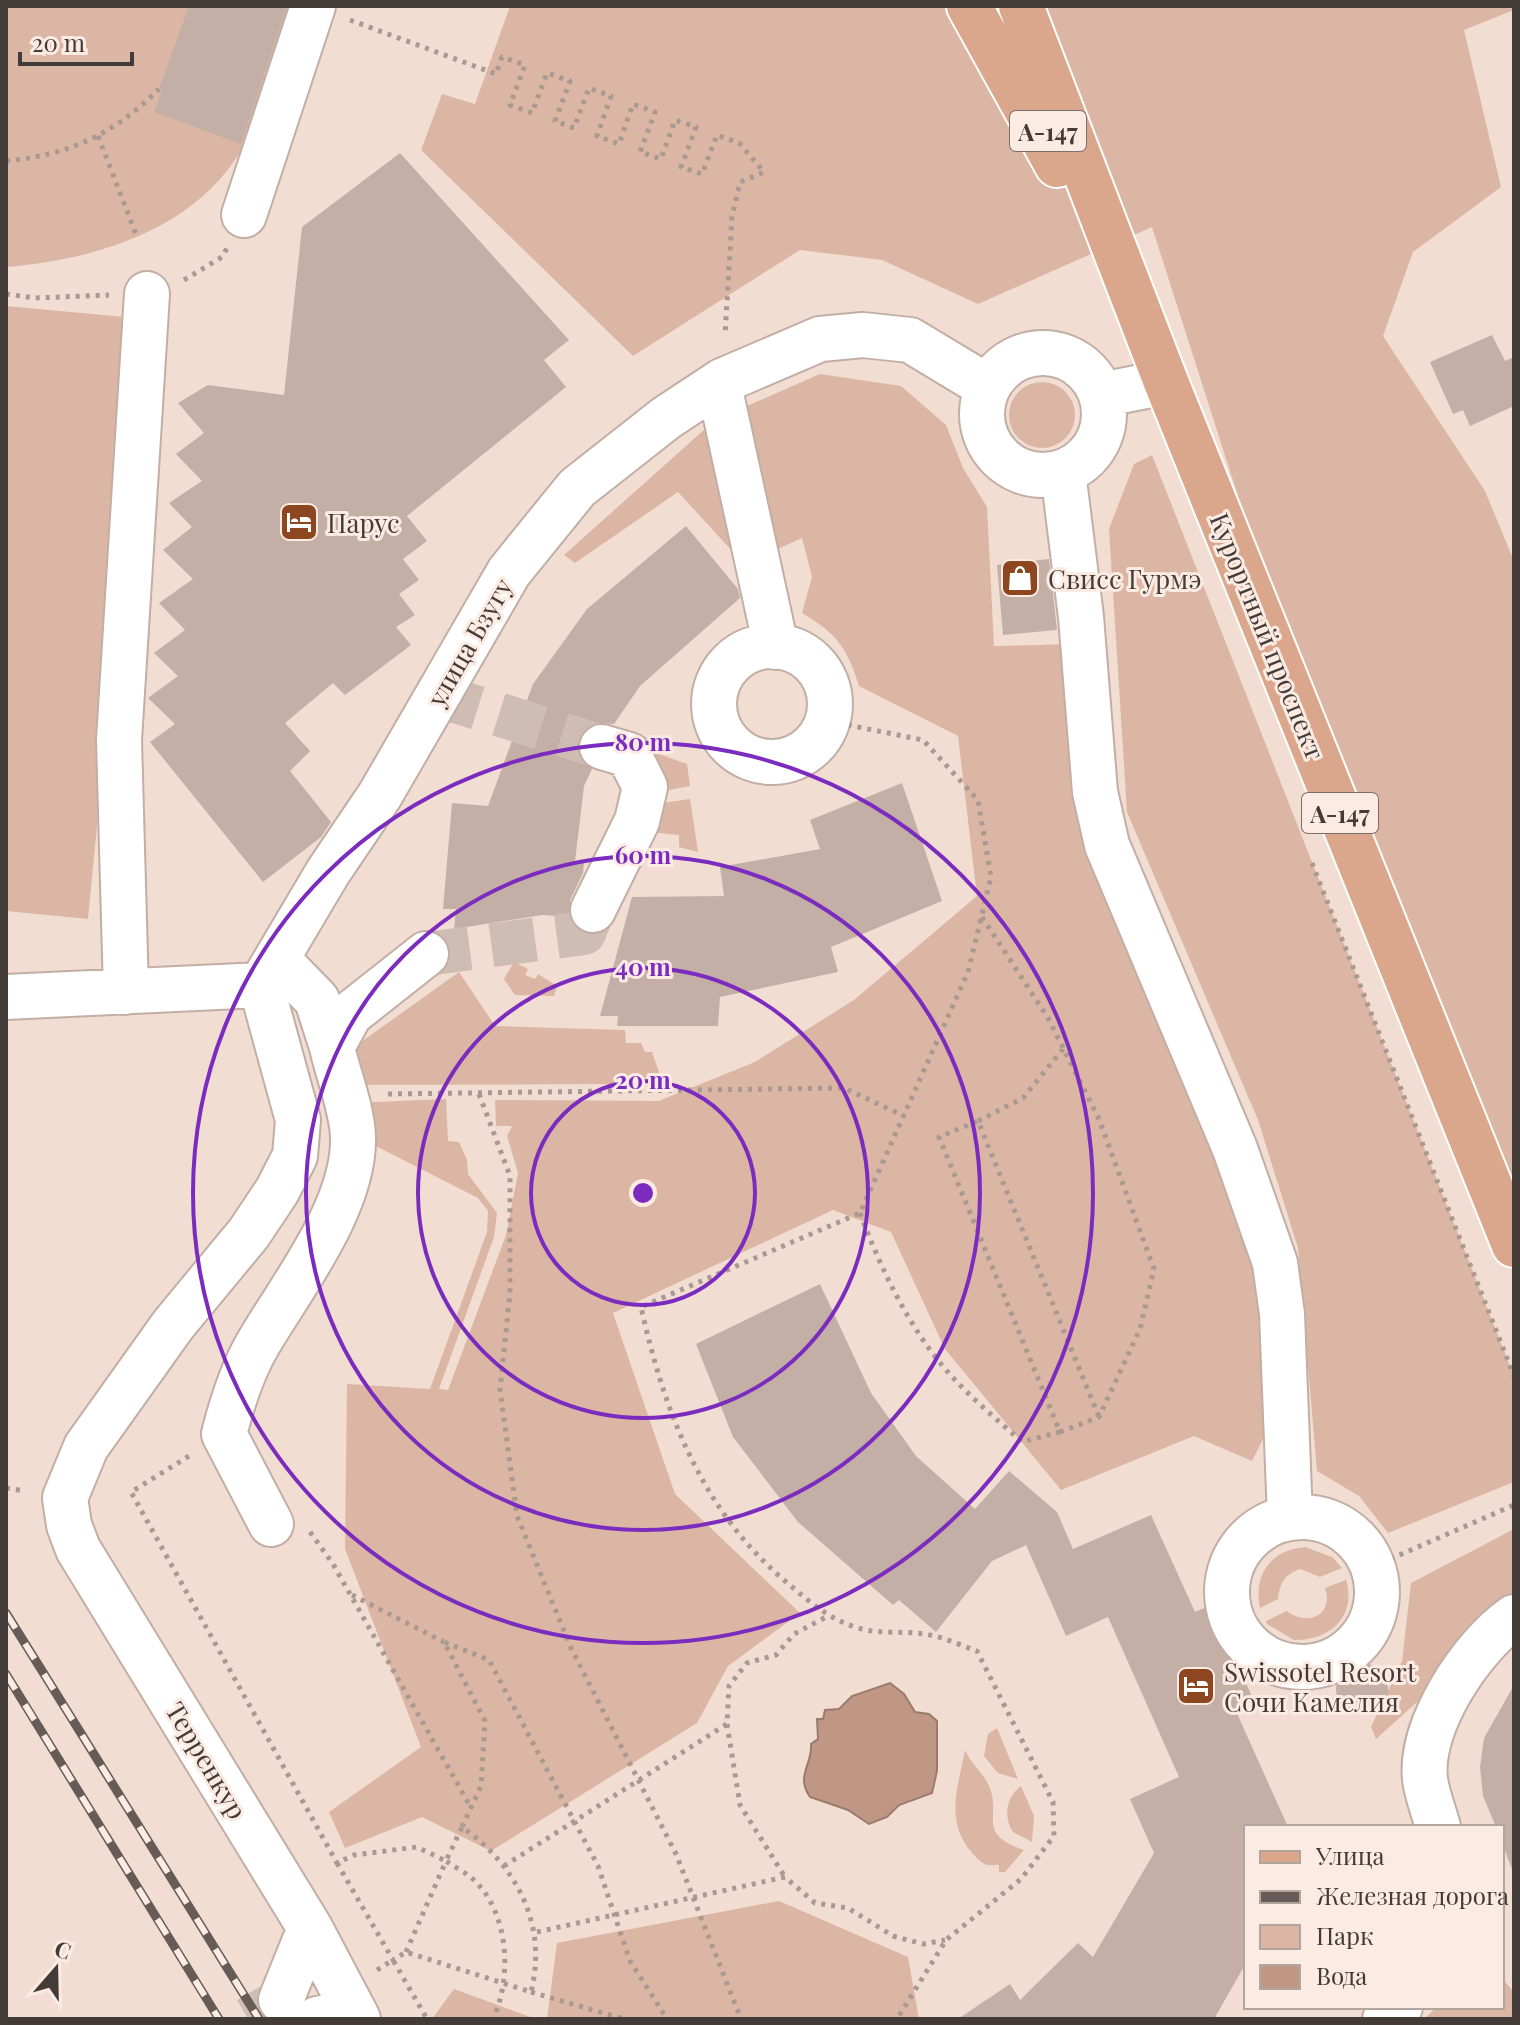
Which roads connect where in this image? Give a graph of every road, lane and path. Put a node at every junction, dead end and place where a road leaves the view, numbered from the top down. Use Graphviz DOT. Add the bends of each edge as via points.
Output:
graph roads {
  1 [pos="313,6"];
  2 [pos="969,6"];
  3 [pos="993,6"];
  4 [pos="1021,6"];
  5 [pos="159,89"];
  6 [pos="98,136"];
  7 [pos="6,161"];
  8 [pos="244,215"];
  9 [pos="1100,233"];
  10 [pos="137,237"];
  11 [pos="147,294"];
  12 [pos="722,381"];
  13 [pos="1166,382"];
  14 [pos="988,387"];
  15 [pos="1101,395"];
  16 [pos="1063,472"];
  17 [pos="776,647"];
  18 [pos="828,721"];
  19 [pos="602,747"];
  20 [pos="1311,859"];
  21 [pos="593,910"];
  22 [pos="981,916"];
  23 [pos="426,954"];
  24 [pos="269,972"];
  25 [pos="126,992"];
  26 [pos="6,997"];
  27 [pos="332,1047"];
  28 [pos="1063,1049"];
  29 [pos="343,1094"];
  30 [pos="479,1094"];
  31 [pos="904,1116"];
  32 [pos="978,1121"];
  33 [pos="860,1213"];
  34 [pos="1514,1245"];
  35 [pos="1514,1376"];
  36 [pos="1099,1417"];
  37 [pos="1060,1432"];
  38 [pos="224,1434"];
  39 [pos="1514,1505"];
  40 [pos="1290,1518"];
  41 [pos="271,1524"];
  42 [pos="1372,1567"];
  43 [pos="351,1594"];
  44 [pos="828,1616"];
  45 [pos="1514,1617"];
  46 [pos="444,1642"];
  47 [pos="727,1724"];
  48 [pos="637,1782"];
  49 [pos="471,1807"];
  50 [pos="574,1822"];
  51 [pos="1437,1825"];
  52 [pos="462,1827"];
  53 [pos="446,1861"];
  54 [pos="337,1863"];
  55 [pos="504,1866"];
  56 [pos="785,1877"];
  57 [pos="693,1895"];
  58 [pos="616,1915"];
  59 [pos="310,1928"];
  60 [pos="537,1932"];
  61 [pos="946,1940"];
  62 [pos="406,1952"];
  63 [pos="393,1960"];
  64 [pos="376,1971"];
  65 [pos="503,1984"];
  66 [pos="531,1992"];
  67 [pos="328,2012"];
  68 [pos="427,2019"];
  69 [pos="493,2019"];
  70 [pos="624,2019"];
  71 [pos="667,2019"];
  72 [pos="741,2019"];
  73 [pos="897,2019"];
  1 -- 8 [label="street"];
  1 -- 12 [label="path" via="496,74 502,57 525,65 510,105 532,113 547,73 570,81 555,121 574,128 589,88 611,96 597,136 619,144 633,104 655,112 640,152 661,159 675,120 696,127 681,167 702,174 717,135 739,143 764,172 740,182 732,217"];
  2 -- 9 [label="main road, А-147"];
  3 -- 9 [label="main road, Курортный проспект / А-147"];
  4 -- 9 [label="main road, Курортный проспект / А-147"];
  5 -- 6 [label="path" via="129,118"];
  6 -- 7 [label="path" via="61,151"];
  6 -- 10 [label="path"];
  9 -- 13 [label="main road, Курортный проспект / А-147"];
  11 -- 25 [label="street" via="119,740"];
  12 -- 14 [label="street, улица Бзугу" via="820,339 863,335 910,340"];
  12 -- 17 [label="street"];
  12 -- 24 [label="street, улица Бзугу" via="577,488 509,572 380,795"];
  13 -- 15 [label="street"];
  13 -- 34 [label="main road, Курортный проспект / А-147"];
  14 -- 15 [label="street" via="1009,363 1039,353 1055,354 1095,380"];
  14 -- 16 [label="street" via="982,418 1002,460 1031,474"];
  15 -- 16 [label="street" via="1103,427 1098,442 1077,466"];
  16 -- 40 [label="street" via="1095,792 1107,845 1235,1149 1275,1263"];
  17 -- 18 [label="street" via="801,653 816,666 826,683"];
  17 -- 18 [label="street" via="745,653 719,680 716,717 722,734 751,758 788,760 806,752"];
  18 -- 22 [label="path" via="923,740 978,800 991,877"];
  19 -- 21 [label="street" via="629,755 645,787 637,821"];
  20 -- 35 [label="path"];
  22 -- 28 [label="path"];
  22 -- 31 [label="path" via="968,972"];
  23 -- 27 [label="street" via="350,1014"];
  24 -- 25 [label="street"];
  24 -- 27 [label="street" via="317,1000"];
  24 -- 59 [label="street, Терренкур" via="298,1120 295,1156 249,1233 173,1325 86,1447 65,1498 78,1549"];
  25 -- 26 [label="street"];
  27 -- 29 [label="street"];
  28 -- 32 [label="path" via="1023,1098"];
  28 -- 36 [label="path" via="1099,1119 1154,1269 1140,1329"];
  29 -- 30 [label="path"];
  29 -- 38 [label="street" via="353,1138 344,1184 311,1263 257,1344"];
  30 -- 31 [label="path" via="844,1088"];
  30 -- 48 [label="path" via="510,1176 510,1293 500,1389 517,1516 571,1648"];
  31 -- 33 [label="path"];
  32 -- 36 [label="path"];
  32 -- 37 [label="path" via="939,1137"];
  33 -- 37 [label="path" via="877,1259 912,1321 956,1381 1022,1442"];
  33 -- 44 [label="path" via="641,1307 655,1372 680,1442 707,1493 781,1578"];
  36 -- 37 [label="path"];
  38 -- 41 [label="street"];
  38 -- 54 [label="path" via="131,1492"];
  39 -- 42 [label="path"];
  40 -- 42 [label="street" via="1314,1518 1337,1526 1357,1541"];
  40 -- 42 [label="street" via="1256,1534 1233,1563 1227,1588 1240,1635 1258,1653 1281,1664 1306,1667 1330,1663 1351,1650 1367,1632 1376,1609"];
  41 -- 43 [label="path" via="309,1531"];
  43 -- 46 [label="path"];
  43 -- 49 [label="path"];
  44 -- 47 [label="path" via="794,1634 776,1655 747,1663 729,1686"];
  44 -- 61 [label="path" via="860,1629 930,1635 977,1651 1053,1802 1054,1836 1021,1879"];
  45 -- 51 [label="street" via="1497,1629 1451,1687 1430,1737 1425,1778"];
  46 -- 49 [label="path" via="485,1721 481,1786"];
  46 -- 50 [label="path" via="489,1660"];
  47 -- 48 [label="path"];
  47 -- 56 [label="path" via="740,1805"];
  48 -- 50 [label="path"];
  48 -- 57 [label="path"];
  49 -- 52 [label="path"];
  50 -- 55 [label="path"];
  50 -- 58 [label="path"];
  52 -- 53 [label="path"];
  52 -- 55 [label="path"];
  53 -- 54 [label="path" via="417,1847 354,1855"];
  53 -- 62 [label="path"];
  53 -- 65 [label="path" via="477,1883 494,1910 503,1935"];
  54 -- 63 [label="path"];
  55 -- 60 [label="path"];
  56 -- 57 [label="path"];
  56 -- 61 [label="path" via="815,1903 848,1908 893,1936 923,1944"];
  57 -- 58 [label="path"];
  57 -- 72 [label="path"];
  58 -- 60 [label="path"];
  58 -- 71 [label="path" via="630,1961"];
  59 -- 67 [label="street, Терренкур"];
  59 -- 67 [label="street"];
  60 -- 66 [label="path" via="538,1966"];
  61 -- 73 [label="path"];
  62 -- 63 [label="path"];
  62 -- 65 [label="path"];
  63 -- 64 [label="path"];
  63 -- 68 [label="path"];
  65 -- 66 [label="path"];
  65 -- 69 [label="path"];
  66 -- 70 [label="path"];
}
